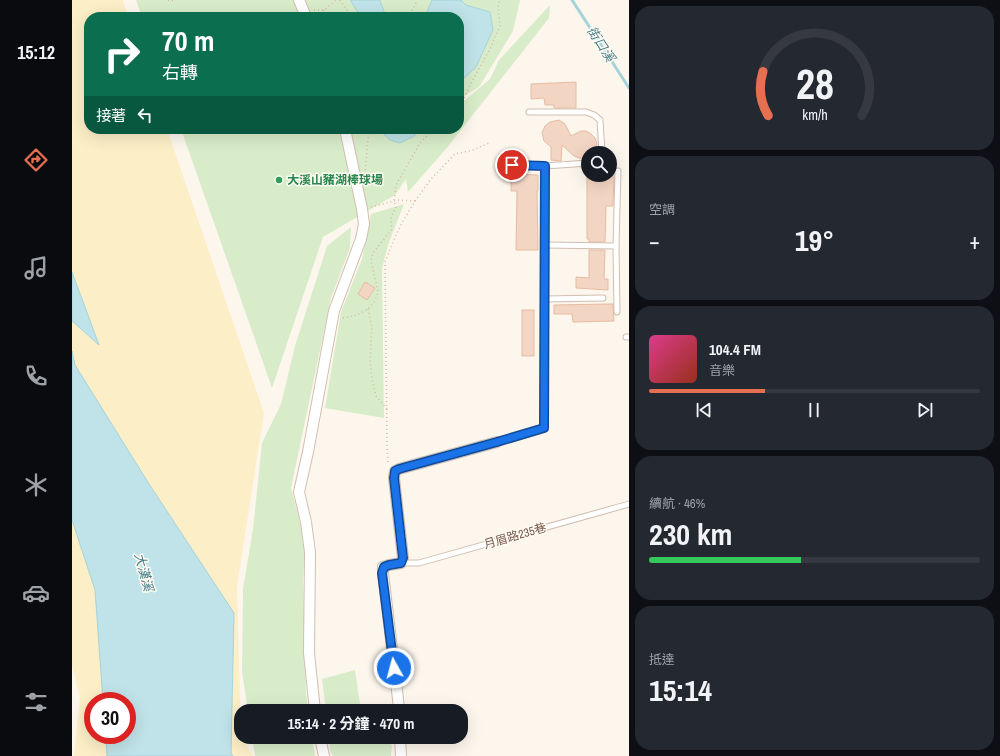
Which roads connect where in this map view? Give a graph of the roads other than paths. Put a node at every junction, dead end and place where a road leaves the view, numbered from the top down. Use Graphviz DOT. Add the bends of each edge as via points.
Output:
graph roads {
  1 [pos="529,112"];
  2 [pos="347,134"];
  3 [pos="602,146"];
  4 [pos="581,163"];
  5 [pos="512,165"];
  6 [pos="545,166"];
  7 [pos="618,170"];
  8 [pos="545,245"];
  9 [pos="616,246"];
  10 [pos="603,298"];
  11 [pos="545,299"];
  12 [pos="617,312"];
  13 [pos="497,442"];
  14 [pos="629,504"];
  15 [pos="401,563"];
  16 [pos="314,704"];
  17 [pos="398,704"];
  18 [pos="321,744"];
  19 [pos="400,744"];
  20 [pos="324,756"];
  21 [pos="401,756"];
  1 -- 3 [label="lane" via="586,112 594,115 600,120"];
  2 -- 16 [label="street" via="364,224 361,239 334,311 299,492 310,552 309,652"];
  4 -- 6 [label="lane"];
  5 -- 6 [label="lane"];
  6 -- 8 [label="lane"];
  7 -- 9 [label="lane"];
  8 -- 9 [label="lane"];
  8 -- 11 [label="lane"];
  9 -- 12 [label="lane"];
  10 -- 11 [label="lane"];
  11 -- 13 [label="lane" via="544,428"];
  13 -- 15 [label="street" via="395,471 403,558"];
  14 -- 15 [label="lane, 月眉路235巷" via="419,563"];
  15 -- 17 [label="street" via="384,567 382,573"];
  18 -- 20 [label="street"];
  19 -- 21 [label="street"];
}
